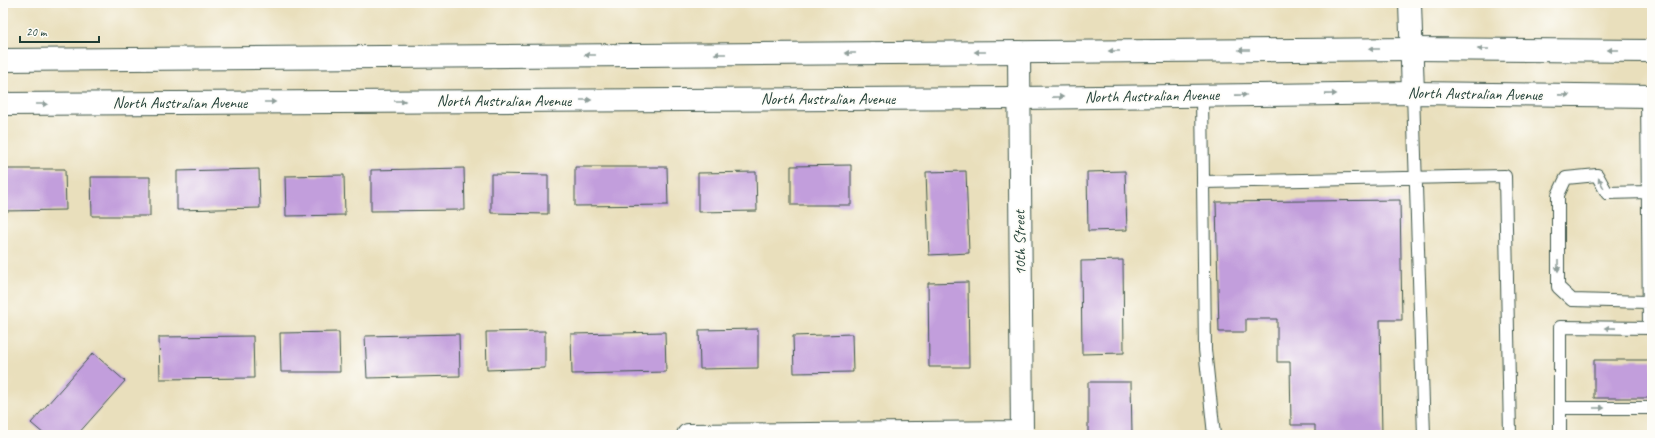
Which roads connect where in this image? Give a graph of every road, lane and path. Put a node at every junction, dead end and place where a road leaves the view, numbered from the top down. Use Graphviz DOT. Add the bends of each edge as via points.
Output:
graph roads {
  1 [pos="1410,3"];
  2 [pos="1413,49"];
  3 [pos="1652,51"];
  4 [pos="1019,52"];
  5 [pos="3,60"];
  6 [pos="1413,93"];
  7 [pos="1202,96"];
  8 [pos="1650,96"];
  9 [pos="1018,98"];
  10 [pos="3,104"];
  11 [pos="1650,160"];
  12 [pos="1416,177"];
  13 [pos="1203,182"];
  14 [pos="1648,192"];
  15 [pos="1650,295"];
  16 [pos="1650,328"];
  17 [pos="1560,408"];
  18 [pos="1652,408"];
  19 [pos="1022,433"];
  20 [pos="688,435"];
  21 [pos="1214,435"];
  22 [pos="1424,435"];
  23 [pos="1510,435"];
  24 [pos="1560,435"];
  1 -- 2 [label="main road"];
  3 -- 2 [label="main road, one-way"];
  2 -- 4 [label="main road, one-way"];
  2 -- 6 [label="main road"];
  4 -- 5 [label="main road, one-way"];
  4 -- 9 [label="main road, 10th Street"];
  7 -- 6 [label="main road, North Australian Avenue, one-way"];
  6 -- 8 [label="main road, North Australian Avenue, one-way"];
  6 -- 12 [label="lane"];
  9 -- 7 [label="main road, North Australian Avenue, one-way"];
  7 -- 13 [label="lane"];
  8 -- 11 [label="lane"];
  10 -- 9 [label="main road, North Australian Avenue, one-way"];
  9 -- 19 [label="main road, 10th Street"];
  11 -- 14 [label="lane"];
  12 -- 13 [label="lane"];
  12 -- 22 [label="lane"];
  12 -- 23 [label="lane" via="1505,176"];
  13 -- 21 [label="lane" via="1205,349"];
  14 -- 15 [label="lane"];
  14 -- 15 [label="lane, one-way" via="1607,193 1597,175 1566,178 1558,195 1558,287 1572,300"];
  15 -- 16 [label="lane"];
  16 -- 17 [label="lane, one-way" via="1560,327"];
  17 -- 18 [label="lane, one-way"];
  17 -- 24 [label="lane"];
  19 -- 20 [label="main road"];
}
